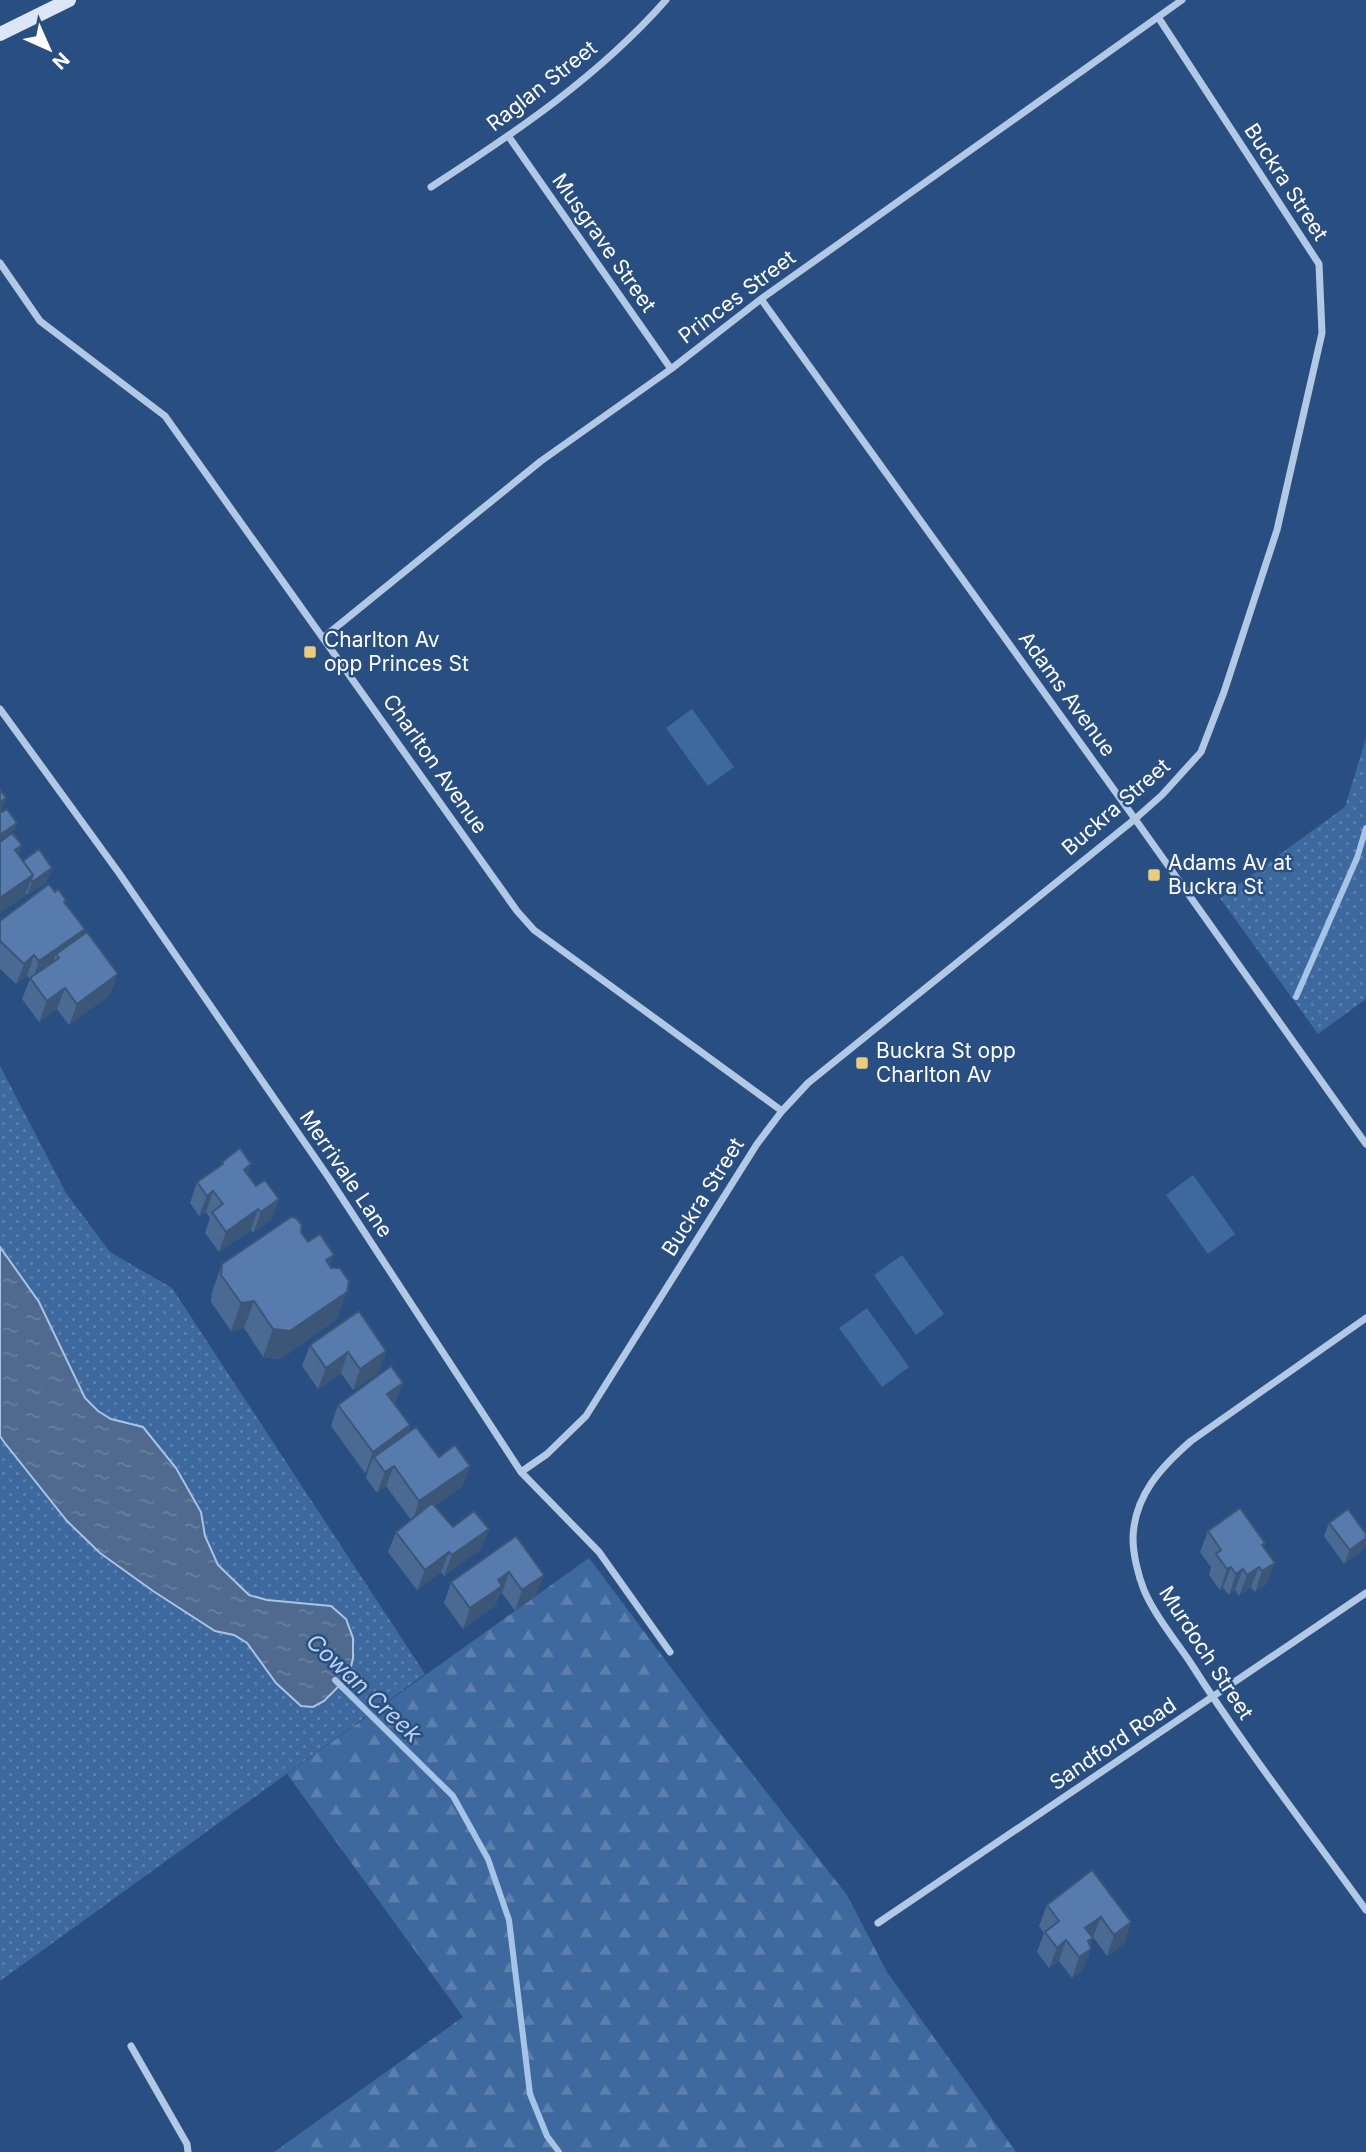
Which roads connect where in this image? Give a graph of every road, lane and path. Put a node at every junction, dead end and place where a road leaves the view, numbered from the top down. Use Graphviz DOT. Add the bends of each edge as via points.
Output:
graph roads {
  1 [pos="69,0"];
  2 [pos="666,0"];
  3 [pos="1182,0"];
  4 [pos="1158,17"];
  5 [pos="3,31"];
  6 [pos="509,137"];
  7 [pos="430,187"];
  8 [pos="0,263"];
  9 [pos="761,299"];
  10 [pos="671,369"];
  11 [pos="324,637"];
  12 [pos="0,709"];
  13 [pos="1135,819"];
  14 [pos="782,1111"];
  15 [pos="1366,1144"];
  16 [pos="1366,1318"];
  17 [pos="521,1472"];
  18 [pos="1366,1593"];
  19 [pos="670,1652"];
  20 [pos="1213,1698"];
  21 [pos="1366,1910"];
  22 [pos="878,1923"];
  23 [pos="131,2046"];
  24 [pos="188,2152"];
  1 -- 5 [label="street"];
  2 -- 6 [label="street, Raglan Street" via="586,78"];
  3 -- 4 [label="street, Princes Street"];
  4 -- 9 [label="street, Princes Street"];
  4 -- 13 [label="street, Buckra Street" via="1319,264 1322,332 1277,530 1220,704 1201,752"];
  6 -- 7 [label="street, Raglan Street"];
  6 -- 10 [label="street, Musgrave Street"];
  8 -- 11 [label="street, Charlton Avenue" via="40,321 165,416"];
  9 -- 10 [label="street, Princes Street"];
  9 -- 13 [label="street, Adams Avenue"];
  10 -- 11 [label="street, Princes Street" via="541,461"];
  11 -- 14 [label="street, Charlton Avenue" via="534,930"];
  12 -- 17 [label="street, Merrivale Lane" via="329,1178"];
  13 -- 14 [label="street, Buckra Street" via="808,1083"];
  13 -- 15 [label="street, Adams Avenue"];
  14 -- 17 [label="street, Buckra Street" via="586,1416"];
  16 -- 20 [label="street, Murdoch Street" via="1191,1441 1158,1472 1140,1505 1133,1540 1144,1591"];
  17 -- 19 [label="street, Merrivale Lane" via="599,1552"];
  18 -- 20 [label="street, Sandford Road"];
  20 -- 21 [label="street, Murdoch Street"];
  20 -- 22 [label="street, Sandford Road"];
  23 -- 24 [label="street"];
}
